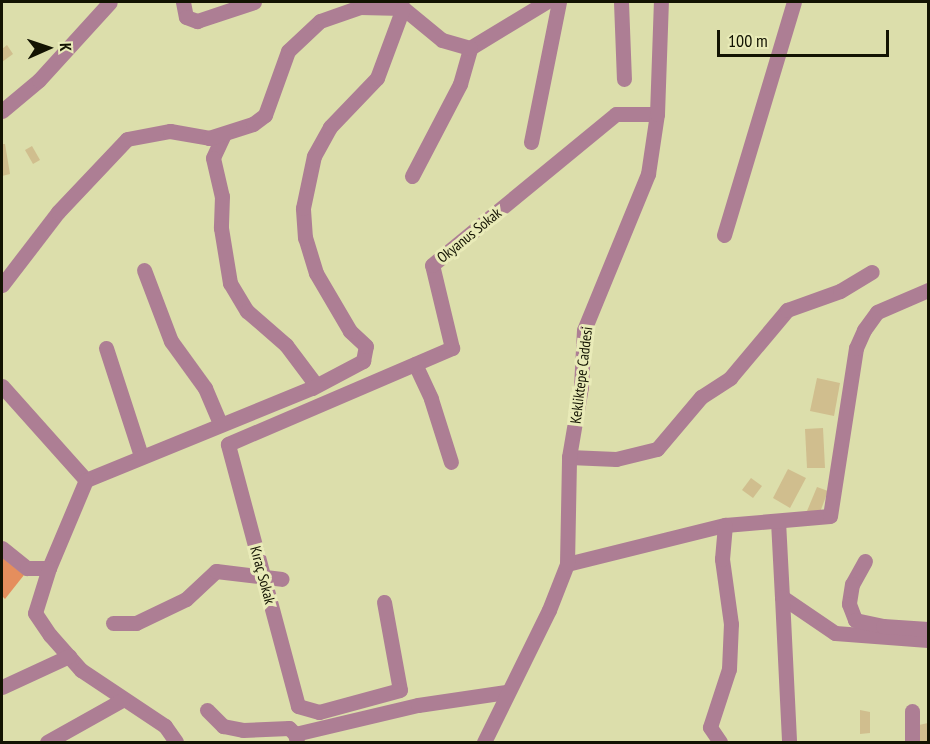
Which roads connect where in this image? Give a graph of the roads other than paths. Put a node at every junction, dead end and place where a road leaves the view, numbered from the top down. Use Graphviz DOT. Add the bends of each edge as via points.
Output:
graph roads {
  1 [pos="110,2"];
  2 [pos="183,2"];
  3 [pos="254,2"];
  4 [pos="546,2"];
  5 [pos="559,2"];
  6 [pos="621,2"];
  7 [pos="661,2"];
  8 [pos="794,2"];
  9 [pos="523,6"];
  10 [pos="403,8"];
  11 [pos="470,48"];
  12 [pos="624,80"];
  13 [pos="2,111"];
  14 [pos="657,114"];
  15 [pos="224,134"];
  16 [pos="531,142"];
  17 [pos="412,176"];
  18 [pos="724,235"];
  19 [pos="144,270"];
  20 [pos="872,272"];
  21 [pos="2,285"];
  22 [pos="928,290"];
  23 [pos="106,348"];
  24 [pos="415,364"];
  25 [pos="2,386"];
  26 [pos="316,386"];
  27 [pos="220,424"];
  28 [pos="228,444"];
  29 [pos="141,456"];
  30 [pos="569,457"];
  31 [pos="451,462"];
  32 [pos="86,480"];
  33 [pos="778,520"];
  34 [pos="725,525"];
  35 [pos="2,548"];
  36 [pos="865,561"];
  37 [pos="567,564"];
  38 [pos="50,568"];
  39 [pos="263,576"];
  40 [pos="282,579"];
  41 [pos="782,597"];
  42 [pos="384,602"];
  43 [pos="113,623"];
  44 [pos="928,629"];
  45 [pos="928,640"];
  46 [pos="69,656"];
  47 [pos="2,687"];
  48 [pos="506,692"];
  49 [pos="122,700"];
  50 [pos="207,710"];
  51 [pos="912,711"];
  52 [pos="296,738"];
  53 [pos="47,742"];
  54 [pos="176,742"];
  55 [pos="484,742"];
  56 [pos="720,742"];
  57 [pos="789,742"];
  58 [pos="912,742"];
  1 -- 13 [label="street" via="39,80"];
  2 -- 3 [label="street" via="186,17 197,21"];
  4 -- 9 [label="street"];
  5 -- 16 [label="street"];
  6 -- 12 [label="street"];
  7 -- 14 [label="street, Kekliktepe Caddesi"];
  8 -- 18 [label="street"];
  9 -- 11 [label="street"];
  10 -- 11 [label="street" via="442,40"];
  10 -- 15 [label="street" via="360,7 320,21 288,51 265,115"];
  10 -- 26 [label="street" via="377,78 330,127 314,156 307,182 305,238 316,273 350,332 366,346 363,361"];
  11 -- 17 [label="street" via="460,84"];
  14 -- 24 [label="street, Okyanus Sokak" via="616,114 432,265 452,348"];
  14 -- 30 [label="street, Kekliktepe Caddesi" via="648,174 584,330 581,387"];
  15 -- 21 [label="street" via="209,138 170,132 127,139 58,212"];
  15 -- 26 [label="street" via="213,158 222,196 221,228 230,283 248,312 286,345"];
  19 -- 27 [label="street" via="171,341 204,388"];
  20 -- 30 [label="street" via="840,291 787,310 730,378 701,397 657,449 616,459"];
  22 -- 33 [label="street" via="877,312 856,348 830,516"];
  23 -- 29 [label="street"];
  24 -- 28 [label="street, Okyanus Sokak"];
  24 -- 31 [label="street"];
  25 -- 32 [label="street"];
  26 -- 27 [label="street"];
  27 -- 29 [label="street"];
  28 -- 39 [label="street, Kıraç Sokak"];
  29 -- 32 [label="street"];
  30 -- 37 [label="street, Kekliktepe Caddesi"];
  32 -- 38 [label="street"];
  33 -- 34 [label="street"];
  33 -- 41 [label="street"];
  34 -- 37 [label="street"];
  34 -- 56 [label="street" via="722,558 731,624 729,669 710,727"];
  35 -- 38 [label="street" via="27,568"];
  36 -- 44 [label="street" via="852,584 849,604 855,620 882,627"];
  37 -- 48 [label="street, Kekliktepe Caddesi" via="549,610"];
  38 -- 46 [label="street" via="35,613"];
  39 -- 40 [label="street"];
  39 -- 42 [label="street, Kıraç Sokak" via="298,706 319,712 400,690"];
  39 -- 43 [label="street" via="216,571 186,599 136,623"];
  41 -- 45 [label="street" via="835,633"];
  41 -- 57 [label="street"];
  46 -- 47 [label="street"];
  46 -- 49 [label="street" via="81,670"];
  48 -- 52 [label="street" via="418,705"];
  48 -- 55 [label="street, Kekliktepe Caddesi"];
  49 -- 53 [label="street"];
  49 -- 54 [label="street" via="165,726"];
  50 -- 52 [label="street" via="223,726 243,730 289,728"];
  51 -- 58 [label="street"];
}
